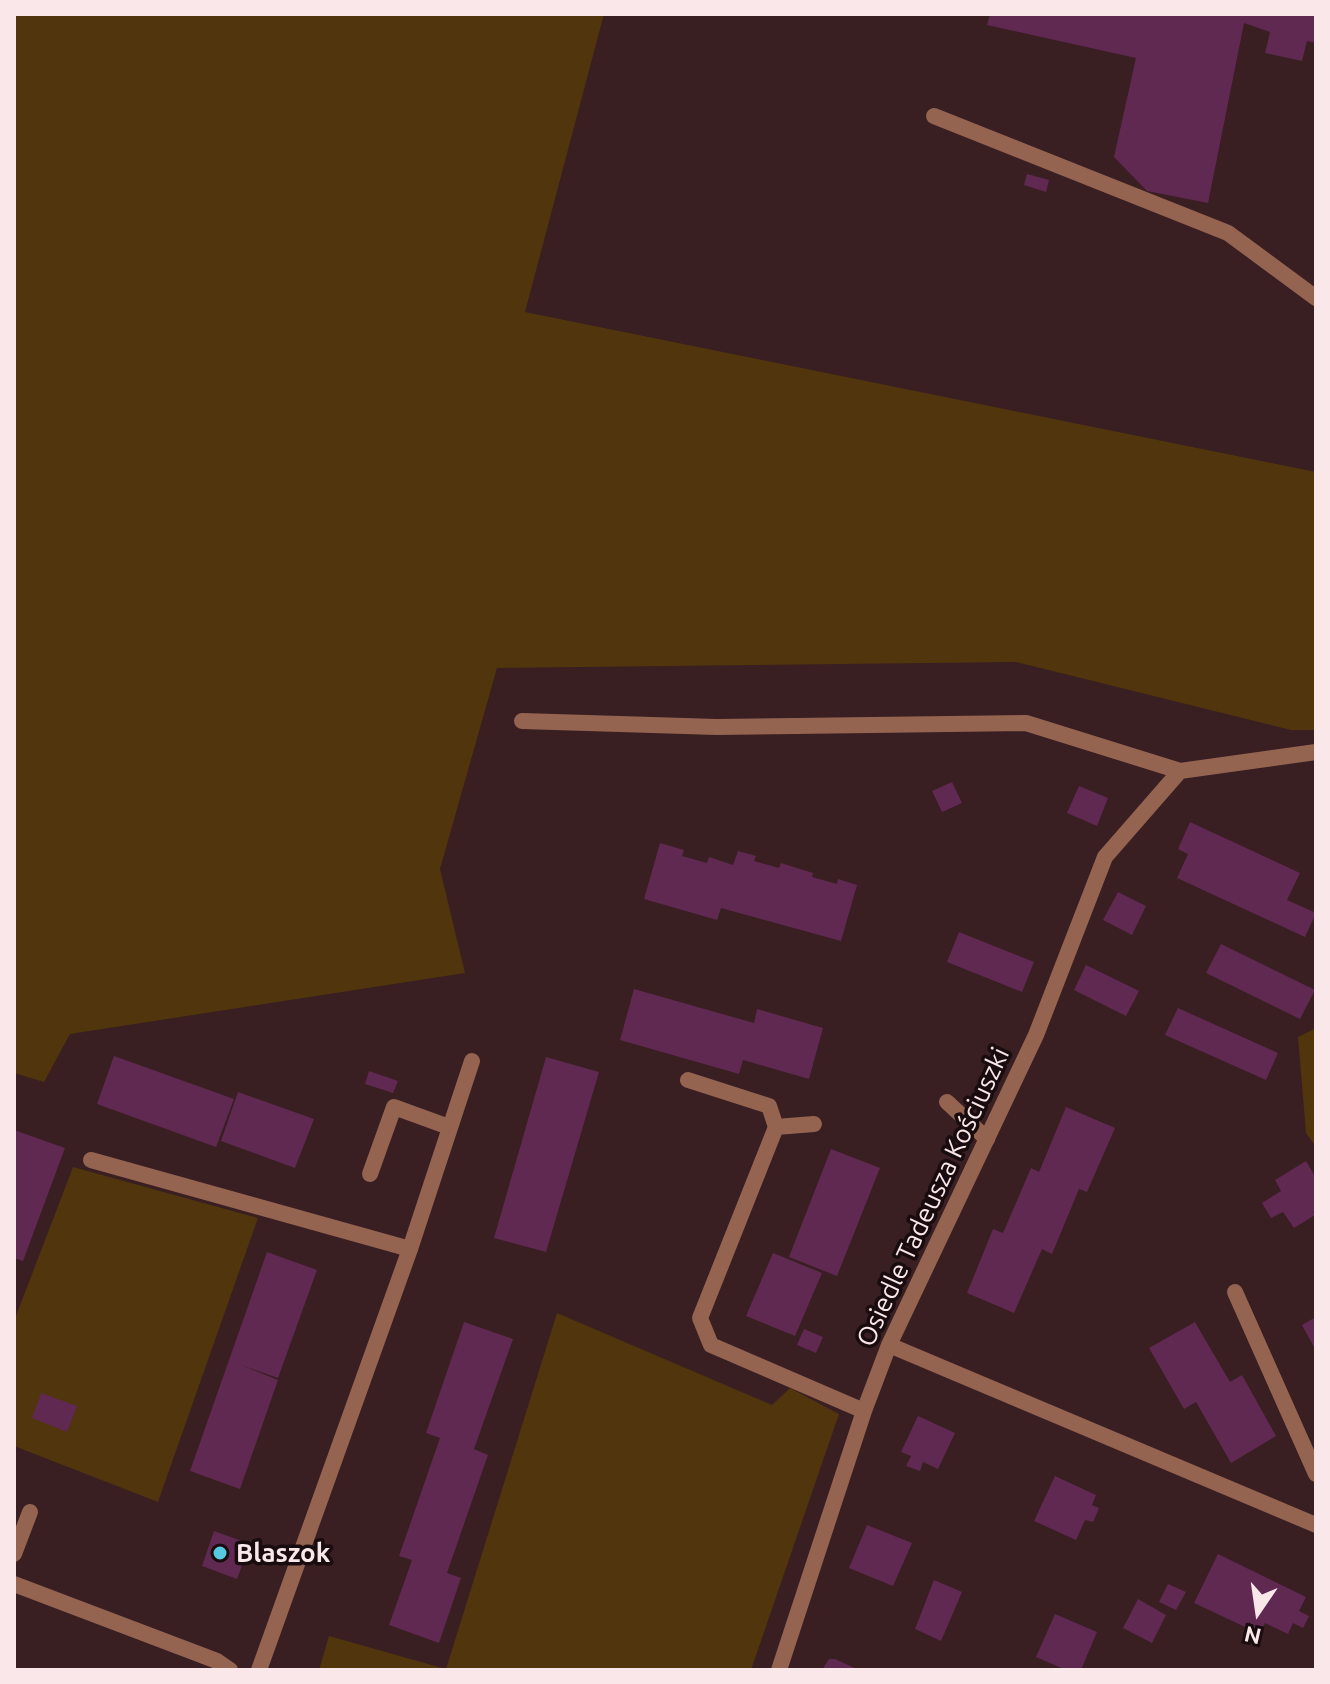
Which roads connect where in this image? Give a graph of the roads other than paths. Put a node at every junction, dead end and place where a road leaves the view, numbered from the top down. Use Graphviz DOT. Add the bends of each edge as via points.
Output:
graph roads {
  1 [pos="934,116"];
  2 [pos="1316,298"];
  3 [pos="522,721"];
  4 [pos="1316,752"];
  5 [pos="1180,771"];
  6 [pos="472,1061"];
  7 [pos="688,1080"];
  8 [pos="947,1102"];
  9 [pos="814,1124"];
  10 [pos="449,1127"];
  11 [pos="776,1127"];
  12 [pos="987,1139"];
  13 [pos="91,1160"];
  14 [pos="370,1174"];
  15 [pos="410,1249"];
  16 [pos="1235,1292"];
  17 [pos="889,1345"];
  18 [pos="864,1411"];
  19 [pos="1316,1474"];
  20 [pos="30,1512"];
  21 [pos="1316,1525"];
  22 [pos="14,1554"];
  23 [pos="14,1584"];
  24 [pos="230,1670"];
  25 [pos="259,1670"];
  26 [pos="779,1670"];
  1 -- 2 [label="street" via="1228,233"];
  3 -- 5 [label="street" via="717,727 1026,723"];
  4 -- 5 [label="street"];
  5 -- 12 [label="street, Osiedle Tadeusza Kościuszki" via="1105,857 1036,1035"];
  6 -- 10 [label="street"];
  7 -- 11 [label="street" via="769,1106"];
  8 -- 12 [label="street"];
  9 -- 11 [label="street"];
  10 -- 14 [label="street" via="394,1107"];
  10 -- 15 [label="street"];
  11 -- 18 [label="street" via="700,1318 711,1345"];
  12 -- 17 [label="street, Osiedle Tadeusza Kościuszki"];
  13 -- 15 [label="street"];
  15 -- 25 [label="street"];
  16 -- 19 [label="street"];
  17 -- 18 [label="street, Osiedle Tadeusza Kościuszki"];
  17 -- 21 [label="street"];
  18 -- 26 [label="street, Osiedle Tadeusza Kościuszki"];
  20 -- 22 [label="street"];
  23 -- 24 [label="street"];
}
